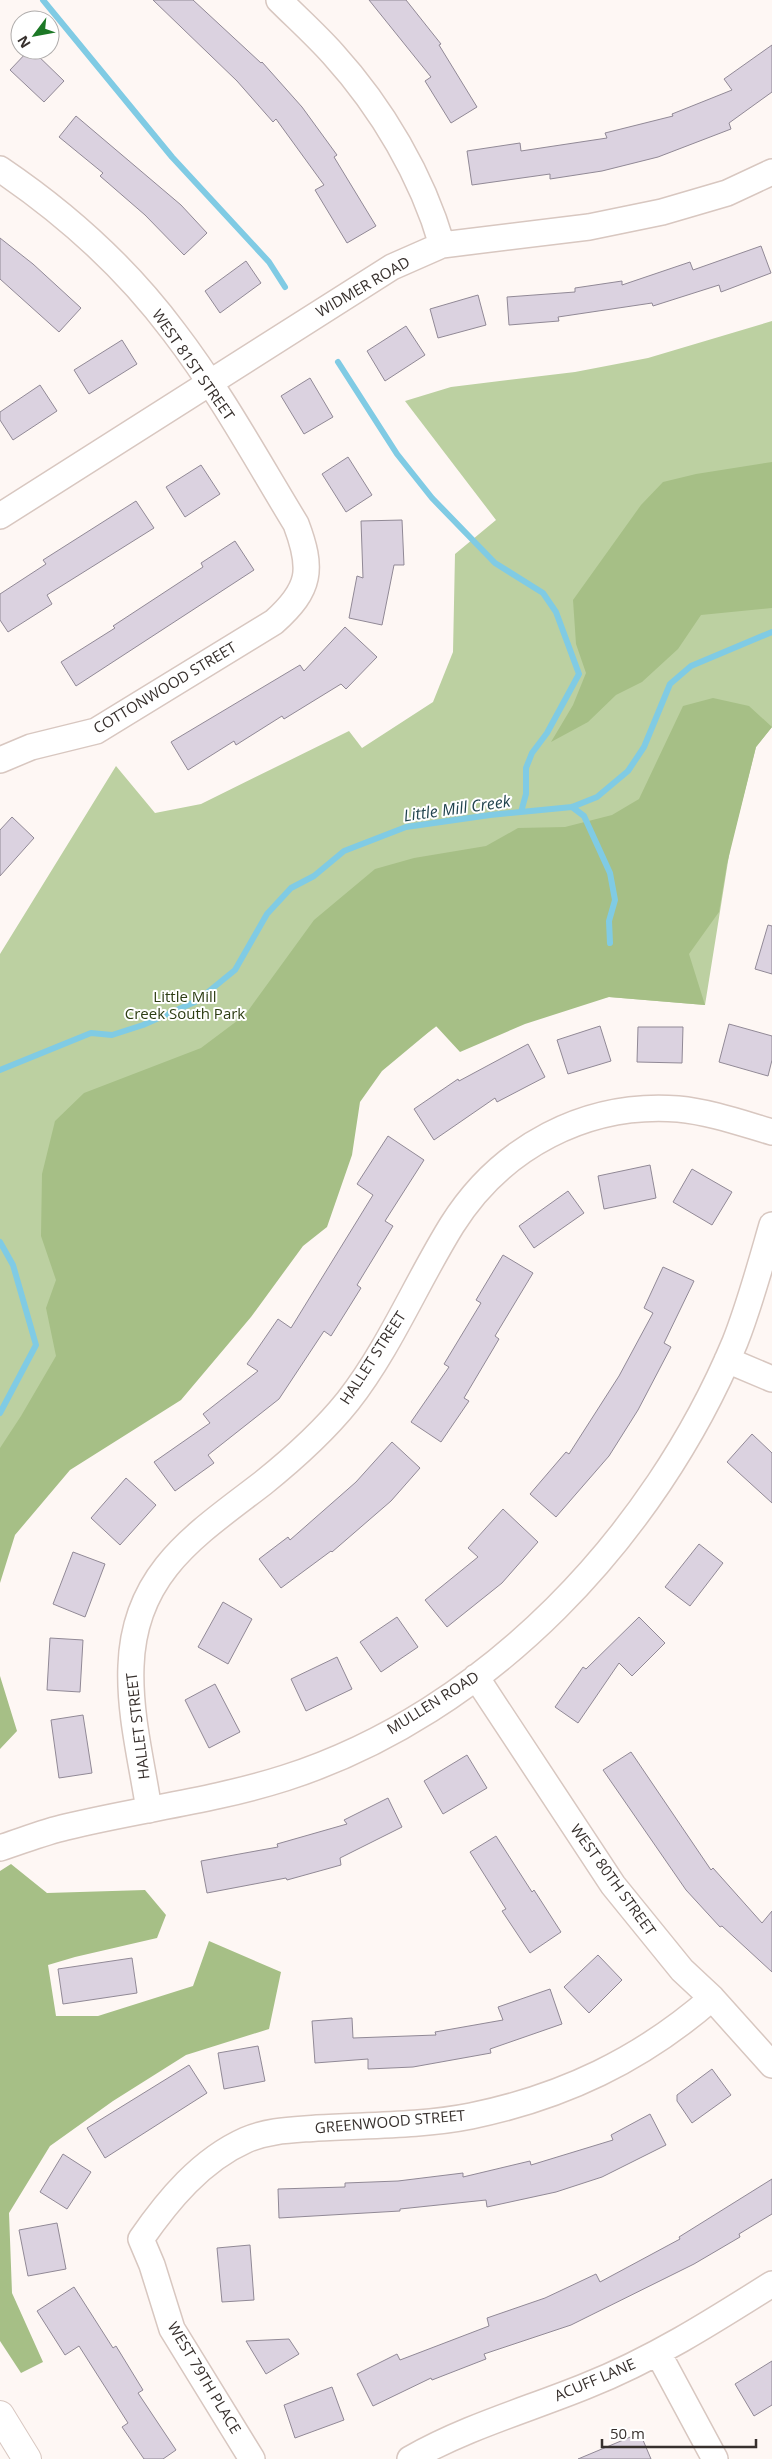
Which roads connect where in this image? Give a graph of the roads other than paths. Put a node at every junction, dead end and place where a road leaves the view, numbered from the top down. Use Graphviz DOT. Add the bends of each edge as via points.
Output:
graph roads {
  1 [pos="279,0"];
  2 [pos="0,169"];
  3 [pos="772,172"];
  4 [pos="442,245"];
  5 [pos="208,383"];
  6 [pos="0,516"];
  7 [pos="306,579"];
  8 [pos="0,760"];
  9 [pos="772,1132"];
  10 [pos="772,1225"];
  11 [pos="727,1360"];
  12 [pos="772,1379"];
  13 [pos="476,1677"];
  14 [pos="149,1810"];
  15 [pos="0,1848"];
  16 [pos="712,1998"];
  17 [pos="772,2065"];
  18 [pos="141,2239"];
  19 [pos="772,2284"];
  20 [pos="658,2353"];
  21 [pos="0,2416"];
  22 [pos="27,2459"];
  23 [pos="252,2459"];
  24 [pos="410,2459"];
  25 [pos="715,2459"];
  1 -- 4 [label="street" via="334,54 394,136 436,223"];
  2 -- 5 [label="street, WEST 81ST STREET" via="68,221 133,282 174,332"];
  3 -- 4 [label="street, WIDMER ROAD" via="727,192 662,212 589,227"];
  4 -- 5 [label="street, WIDMER ROAD" via="392,267"];
  5 -- 6 [label="street, WIDMER ROAD"];
  5 -- 7 [label="street, WEST 81ST STREET" via="296,524 306,551"];
  7 -- 8 [label="street, COTTONWOOD STREET" via="292,606 274,622 127,713 96,731 31,746"];
  9 -- 14 [label="street, HALLET STREET" via="680,1109 636,1109 599,1116 571,1124 531,1144 496,1171 469,1199 385,1345 348,1400 308,1444 199,1531 158,1577 139,1619 131,1667 132,1702"];
  10 -- 11 [label="street, MULLEN ROAD"];
  11 -- 12 [label="street"];
  11 -- 13 [label="street, MULLEN ROAD" via="673,1463 629,1525 580,1584 524,1639"];
  13 -- 14 [label="street, MULLEN ROAD" via="356,1749 287,1777 218,1797"];
  13 -- 16 [label="street, WEST 80TH STREET" via="613,1885 682,1970"];
  14 -- 15 [label="street, MULLEN ROAD" via="62,1828"];
  16 -- 17 [label="street, WEST 80TH STREET"];
  16 -- 18 [label="street, GREENWOOD STREET" via="679,2027 642,2051 586,2080 528,2102 469,2116 273,2132 247,2139 218,2155 166,2202"];
  18 -- 23 [label="street, WEST 79TH PLACE" via="172,2329"];
  19 -- 20 [label="street, ACUFF LANE"];
  20 -- 24 [label="street, ACUFF LANE" via="587,2386 494,2420"];
  20 -- 25 [label="street"];
  21 -- 22 [label="street"];
}
